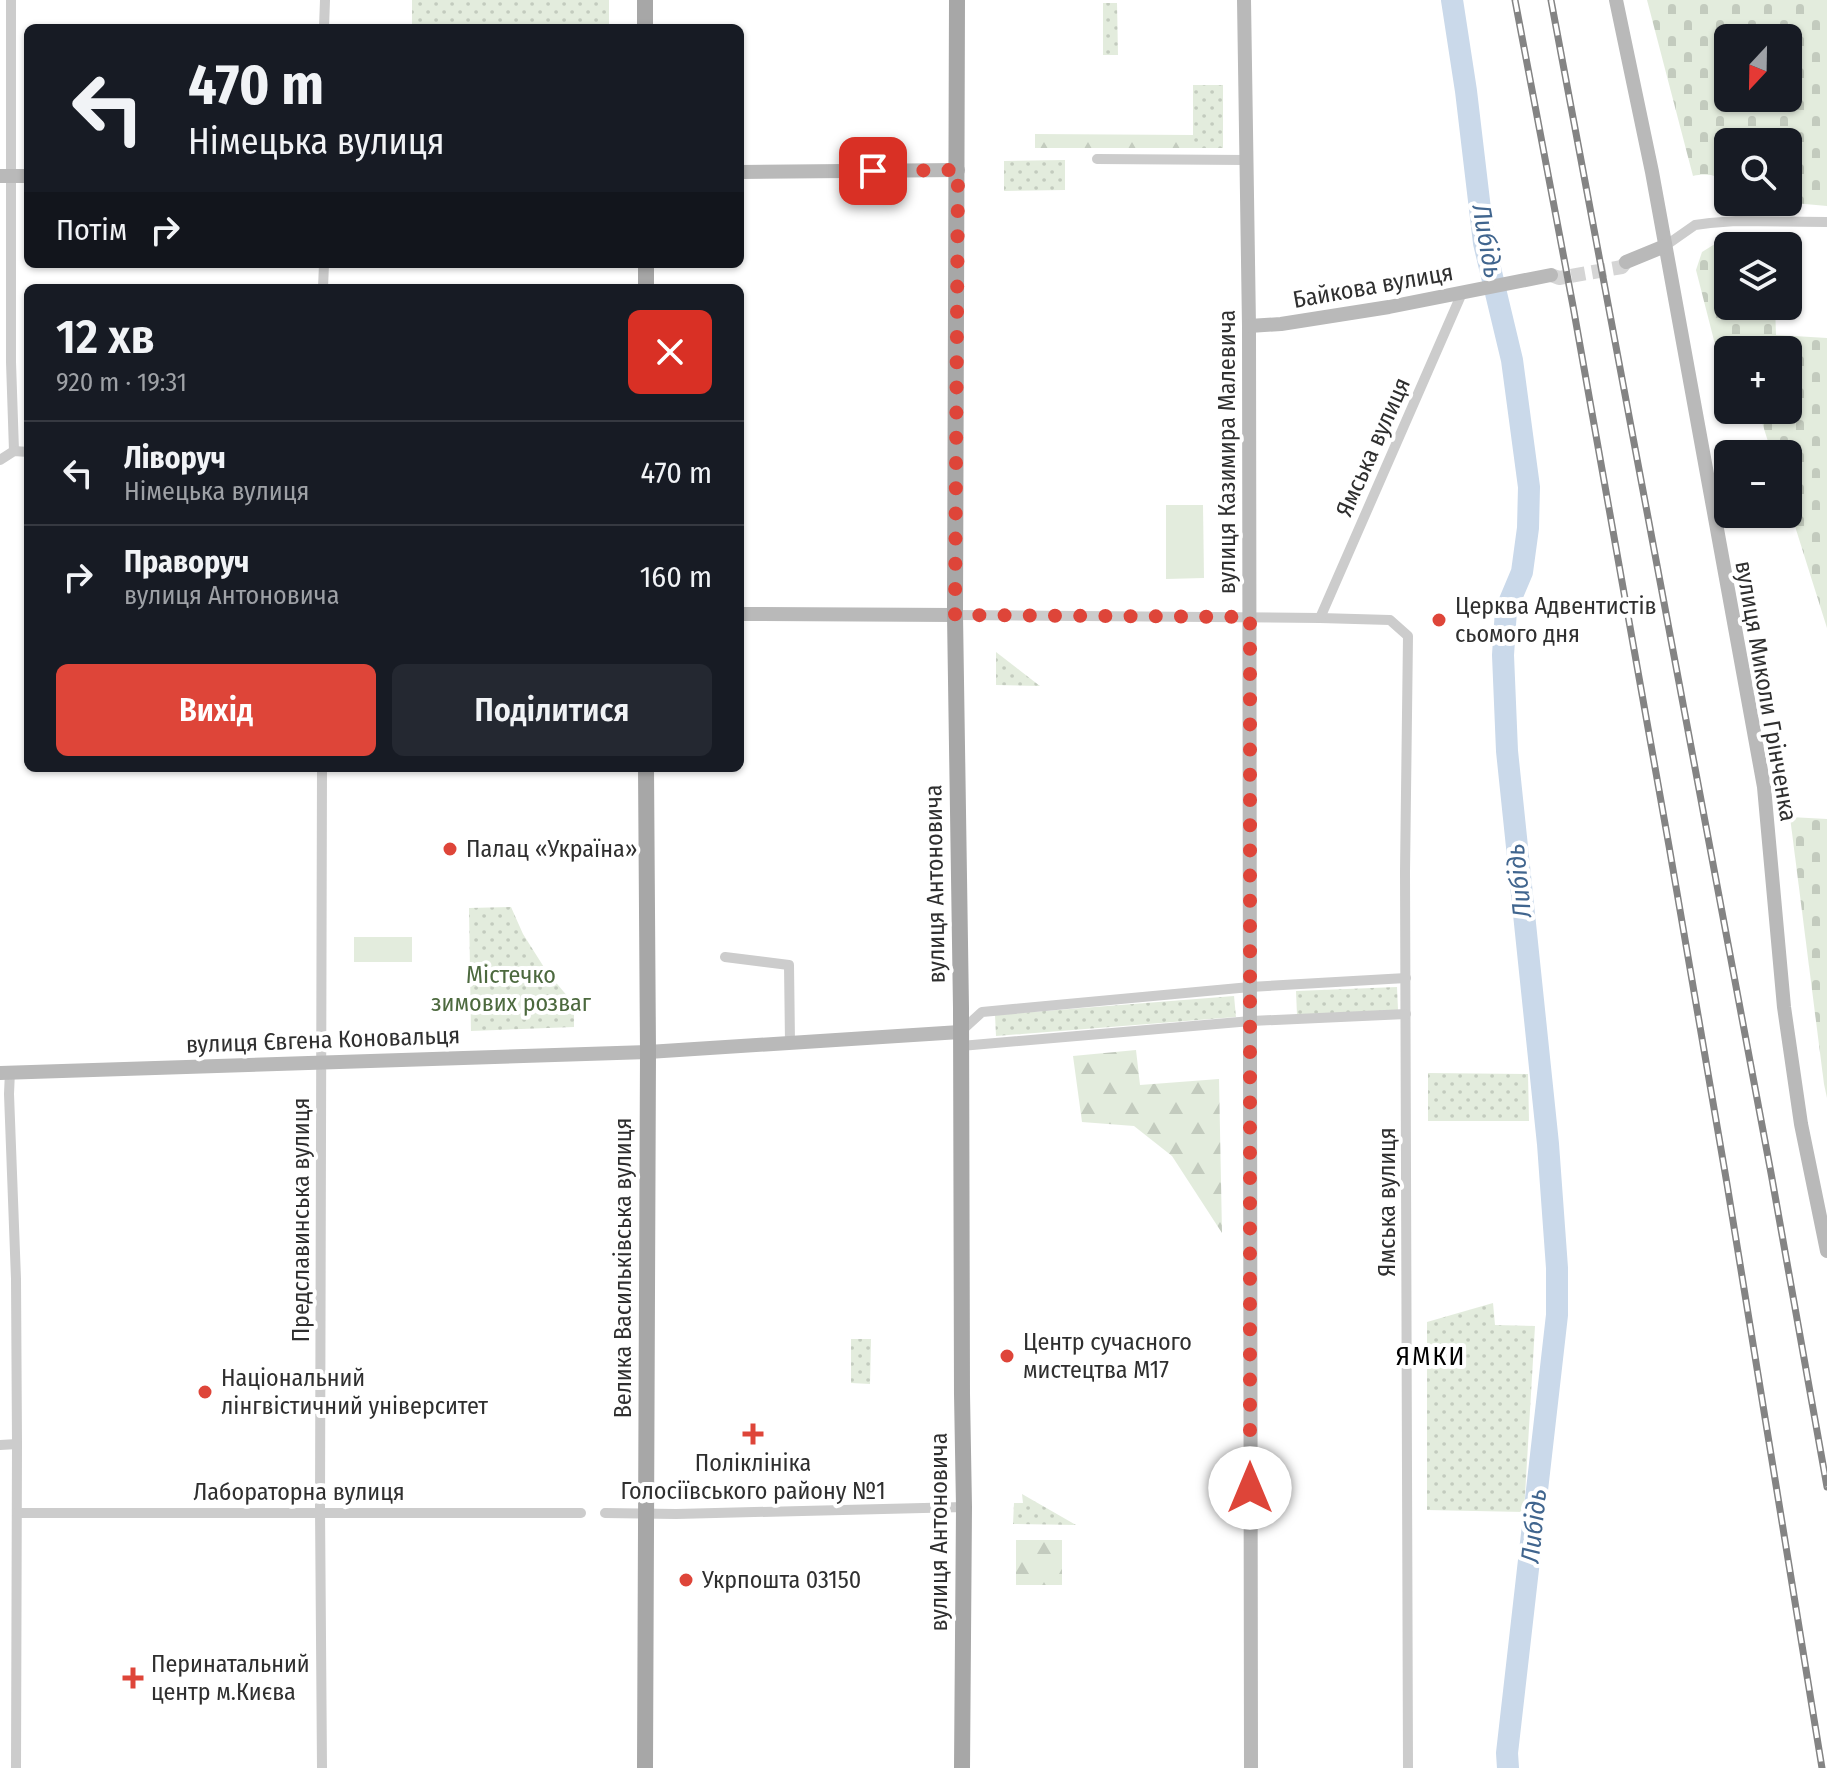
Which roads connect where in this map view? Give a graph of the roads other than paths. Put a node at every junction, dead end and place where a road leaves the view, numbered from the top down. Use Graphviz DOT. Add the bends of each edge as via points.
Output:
graph roads {
  1 [pos="11,0"];
  2 [pos="325,0"];
  3 [pos="645,0"];
  4 [pos="957,0"];
  5 [pos="1244,0"];
  6 [pos="1616,0"];
  7 [pos="324,24"];
  8 [pos="645,24"];
  9 [pos="1097,159"];
  10 [pos="1246,160"];
  11 [pos="958,170"];
  12 [pos="744,172"];
  13 [pos="5,176"];
  14 [pos="1827,222"];
  15 [pos="1665,246"];
  16 [pos="1626,262"];
  17 [pos="1551,275"];
  18 [pos="1469,292"];
  19 [pos="1249,326"];
  20 [pos="14,451"];
  21 [pos="24,452"];
  22 [pos="0,460"];
  23 [pos="744,614"];
  24 [pos="955,615"];
  25 [pos="1250,617"];
  26 [pos="1320,618"];
  27 [pos="322,772"];
  28 [pos="646,772"];
  29 [pos="725,957"];
  30 [pos="1406,978"];
  31 [pos="1250,987"];
  32 [pos="1406,1014"];
  33 [pos="1251,1021"];
  34 [pos="960,1039"];
  35 [pos="790,1042"];
  36 [pos="648,1052"];
  37 [pos="321,1062"];
  38 [pos="5,1072"];
  39 [pos="1827,1251"];
  40 [pos="17,1444"];
  41 [pos="0,1445"];
  42 [pos="964,1507"];
  43 [pos="320,1512"];
  44 [pos="17,1513"];
  45 [pos="581,1513"];
  46 [pos="605,1513"];
  47 [pos="646,1514"];
  48 [pos="16,1768"];
  49 [pos="322,1768"];
  50 [pos="645,1768"];
  51 [pos="962,1768"];
  52 [pos="1251,1768"];
  53 [pos="1408,1768"];
  1 -- 13 [label="street"];
  2 -- 7 [label="street"];
  3 -- 8 [label="main road"];
  4 -- 11 [label="main road, вулиця Антоновича"];
  5 -- 10 [label="main road, вулиця Казимира Малевича"];
  6 -- 15 [label="main road, вулиця Миколи Грінченка"];
  9 -- 10 [label="street"];
  10 -- 19 [label="main road, вулиця Казимира Малевича"];
  11 -- 12 [label="main road"];
  11 -- 24 [label="main road, вулиця Антоновича"];
  13 -- 20 [label="street"];
  14 -- 15 [label="street" via="1695,225"];
  15 -- 16 [label="main road"];
  15 -- 39 [label="main road, вулиця Миколи Грінченка" via="1764,787 1784,1007"];
  17 -- 18 [label="main road, Байкова вулиця"];
  18 -- 19 [label="main road, Байкова вулиця"];
  18 -- 26 [label="street, Ямська вулиця"];
  19 -- 25 [label="main road, вулиця Казимира Малевича"];
  20 -- 21 [label="street"];
  20 -- 22 [label="street"];
  23 -- 24 [label="main road"];
  24 -- 25 [label="street"];
  24 -- 34 [label="main road, вулиця Антоновича"];
  25 -- 26 [label="street"];
  25 -- 31 [label="main road, вулиця Казимира Малевича"];
  26 -- 30 [label="street, Ямська вулиця" via="1390,620 1408,636"];
  27 -- 37 [label="street, Предславинська вулиця"];
  28 -- 36 [label="main road, Велика Васильківська вулиця"];
  29 -- 35 [label="street" via="789,965"];
  30 -- 31 [label="street"];
  30 -- 32 [label="street, Ямська вулиця"];
  31 -- 33 [label="main road, вулиця Казимира Малевича"];
  31 -- 34 [label="street" via="982,1012"];
  32 -- 33 [label="street"];
  32 -- 53 [label="street, Ямська вулиця"];
  33 -- 34 [label="street"];
  33 -- 52 [label="main road, вулиця Казимира Малевича"];
  34 -- 35 [label="main road, вулиця Євгена Коновальця"];
  34 -- 42 [label="main road, вулиця Антоновича"];
  35 -- 36 [label="main road, вулиця Євгена Коновальця"];
  36 -- 37 [label="main road, вулиця Євгена Коновальця"];
  36 -- 47 [label="main road, Велика Васильківська вулиця"];
  37 -- 38 [label="main road, вулиця Євгена Коновальця"];
  37 -- 43 [label="street, Предславинська вулиця"];
  38 -- 40 [label="street" via="15,1247"];
  40 -- 41 [label="street"];
  40 -- 44 [label="street"];
  42 -- 47 [label="street"];
  42 -- 51 [label="main road, вулиця Антоновича"];
  43 -- 44 [label="street, Лабораторна вулиця"];
  43 -- 45 [label="street, Лабораторна вулиця"];
  43 -- 49 [label="street, Предславинська вулиця"];
  44 -- 48 [label="street"];
  46 -- 47 [label="street"];
  47 -- 50 [label="main road, Велика Васильківська вулиця"];
}
